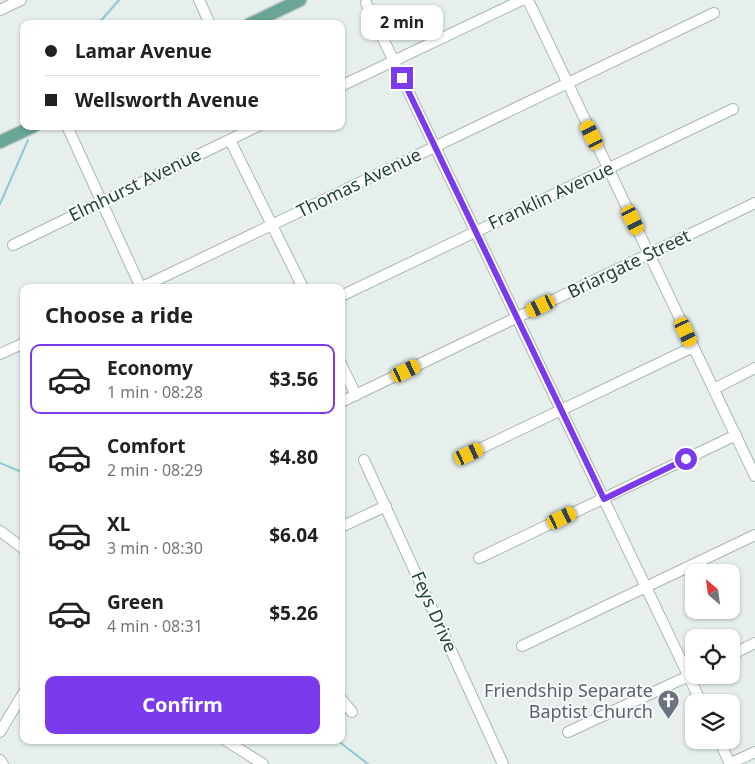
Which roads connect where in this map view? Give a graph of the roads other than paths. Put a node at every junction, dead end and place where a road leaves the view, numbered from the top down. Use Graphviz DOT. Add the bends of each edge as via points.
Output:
graph roads {
  1 [pos="21,0"];
  2 [pos="199,0"];
  3 [pos="300,0"];
  4 [pos="522,0"];
  5 [pos="528,0"];
  6 [pos="366,3"];
  7 [pos="0,10"];
  8 [pos="714,14"];
  9 [pos="208,20"];
  10 [pos="258,20"];
  11 [pos="394,62"];
  12 [pos="568,83"];
  13 [pos="345,84"];
  14 [pos="733,109"];
  15 [pos="26,130"];
  16 [pos="68,130"];
  17 [pos="250,130"];
  18 [pos="230,140"];
  19 [pos="0,142"];
  20 [pos="435,146"];
  21 [pos="608,169"];
  22 [pos="100,201"];
  23 [pos="755,203"];
  24 [pos="273,224"];
  25 [pos="476,232"];
  26 [pos="12,245"];
  27 [pos="649,254"];
  28 [pos="139,284"];
  29 [pos="146,284"];
  30 [pos="301,284"];
  31 [pos="345,294"];
  32 [pos="517,317"];
  33 [pos="20,345"];
  34 [pos="693,347"];
  35 [pos="0,354"];
  36 [pos="755,368"];
  37 [pos="345,372"];
  38 [pos="714,389"];
  39 [pos="356,395"];
  40 [pos="345,400"];
  41 [pos="562,410"];
  42 [pos="736,436"];
  43 [pos="469,454"];
  44 [pos="364,460"];
  45 [pos="755,476"];
  46 [pos="604,499"];
  47 [pos="386,506"];
  48 [pos="345,525"];
  49 [pos="0,531"];
  50 [pos="755,535"];
  51 [pos="20,546"];
  52 [pos="479,558"];
  53 [pos="646,586"];
  54 [pos="755,643"];
  55 [pos="522,646"];
  56 [pos="740,650"];
  57 [pos="685,662"];
  58 [pos="685,677"];
  59 [pos="20,699"];
  60 [pos="345,704"];
  61 [pos="352,712"];
  62 [pos="0,732"];
  63 [pos="568,732"];
  64 [pos="231,744"];
  65 [pos="723,749"];
  66 [pos="755,752"];
  67 [pos="0,760"];
  68 [pos="3,764"];
  69 [pos="263,764"];
  70 [pos="503,764"];
  71 [pos="730,764"];
  1 -- 7 [label="street"];
  2 -- 9 [label="street"];
  3 -- 10 [label="main road"];
  4 -- 11 [label="street"];
  5 -- 12 [label="street"];
  6 -- 11 [label="street"];
  8 -- 12 [label="street, Thomas Avenue"];
  11 -- 13 [label="street"];
  11 -- 20 [label="street"];
  12 -- 20 [label="street, Thomas Avenue"];
  12 -- 21 [label="street"];
  14 -- 21 [label="street, Franklin Avenue"];
  15 -- 19 [label="main road"];
  16 -- 22 [label="street"];
  17 -- 18 [label="street, Elmhurst Avenue"];
  18 -- 22 [label="street, Elmhurst Avenue"];
  18 -- 24 [label="street"];
  20 -- 24 [label="street, Thomas Avenue"];
  20 -- 25 [label="street"];
  21 -- 25 [label="street, Franklin Avenue"];
  21 -- 27 [label="street"];
  22 -- 26 [label="street, Elmhurst Avenue"];
  22 -- 28 [label="street"];
  23 -- 27 [label="street, Briargate Street"];
  24 -- 29 [label="street, Thomas Avenue"];
  24 -- 30 [label="street"];
  25 -- 31 [label="street, Franklin Avenue"];
  25 -- 32 [label="street"];
  27 -- 32 [label="street, Briargate Street"];
  27 -- 34 [label="street"];
  32 -- 39 [label="street, Briargate Street"];
  32 -- 41 [label="street"];
  33 -- 35 [label="street"];
  34 -- 38 [label="street"];
  34 -- 41 [label="street"];
  36 -- 38 [label="street"];
  37 -- 39 [label="street"];
  38 -- 42 [label="street"];
  39 -- 40 [label="street, Briargate Street"];
  41 -- 43 [label="street"];
  41 -- 46 [label="street"];
  42 -- 45 [label="street"];
  42 -- 46 [label="street"];
  44 -- 47 [label="street, Feys Drive"];
  46 -- 52 [label="street"];
  46 -- 53 [label="street"];
  47 -- 48 [label="street"];
  47 -- 70 [label="street, Feys Drive"];
  49 -- 51 [label="street"];
  50 -- 53 [label="street"];
  53 -- 55 [label="street"];
  53 -- 57 [label="street"];
  54 -- 56 [label="street"];
  58 -- 63 [label="street"];
  59 -- 62 [label="street"];
  60 -- 61 [label="street"];
  64 -- 69 [label="street"];
  65 -- 71 [label="street"];
  66 -- 71 [label="street"];
  67 -- 68 [label="street"];
}
